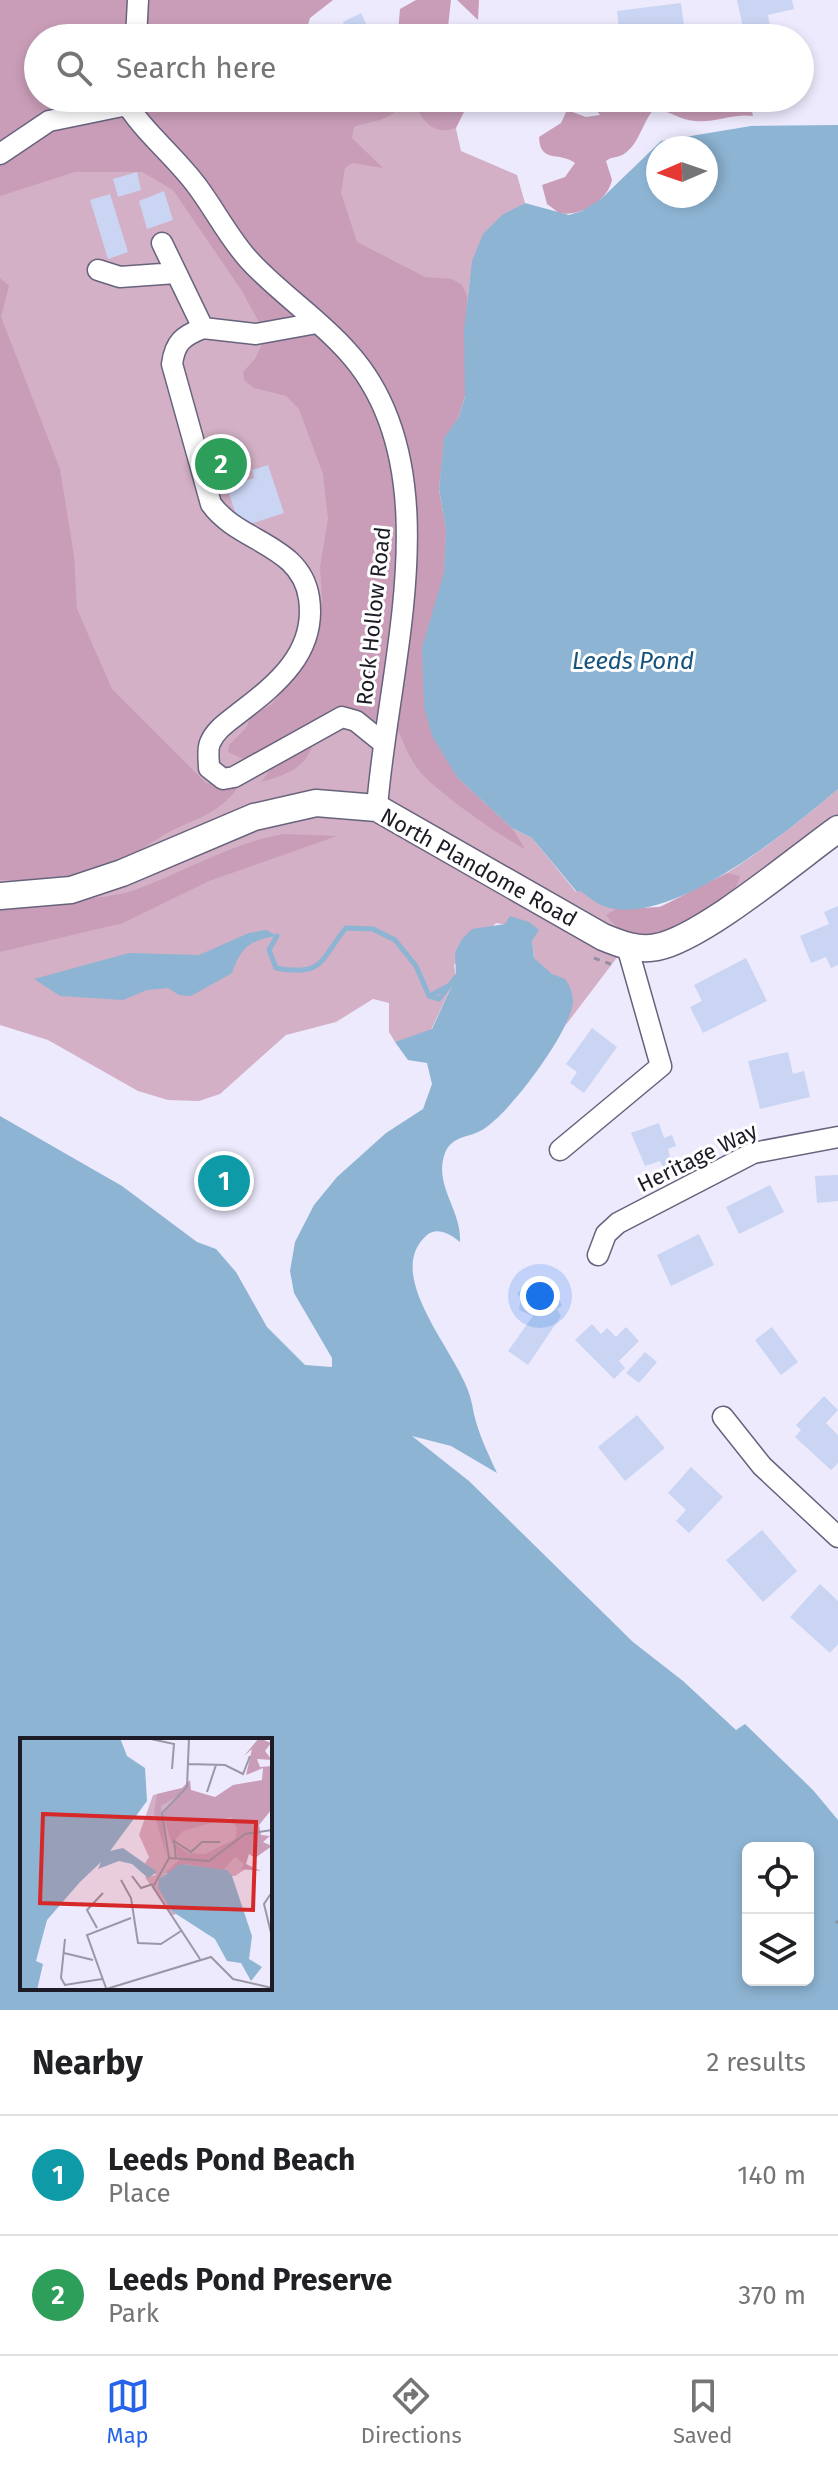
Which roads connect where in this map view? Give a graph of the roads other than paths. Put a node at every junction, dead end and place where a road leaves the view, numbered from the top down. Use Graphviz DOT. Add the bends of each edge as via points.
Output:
graph roads {
  1 [pos="138,0"];
  2 [pos="137,24"];
  3 [pos="85,112"];
  4 [pos="134,112"];
  5 [pos="0,154"];
  6 [pos="162,243"];
  7 [pos="98,270"];
  8 [pos="176,273"];
  9 [pos="317,323"];
  10 [pos="203,328"];
  11 [pos="382,742"];
  12 [pos="377,808"];
  13 [pos="838,829"];
  14 [pos="0,896"];
  15 [pos="626,957"];
  16 [pos="838,1137"];
  17 [pos="560,1150"];
  18 [pos="598,1255"];
  19 [pos="723,1417"];
  20 [pos="838,1537"];
  1 -- 2 [label="street"];
  3 -- 5 [label="street" via="49,121"];
  4 -- 9 [label="street, Rock Hollow Road" via="197,186 250,261"];
  6 -- 8 [label="street"];
  7 -- 8 [label="street" via="120,277"];
  8 -- 10 [label="street"];
  9 -- 10 [label="street" via="256,334"];
  9 -- 11 [label="street, Rock Hollow Road" via="350,354 374,388 392,425 403,472 406,570"];
  10 -- 11 [label="street" via="183,336 172,364 211,504 223,520 291,561 304,577 310,602 301,654 278,683 219,728 208,745 209,768 223,779 234,777 342,717 356,721"];
  11 -- 12 [label="street, Rock Hollow Road"];
  12 -- 14 [label="main road, North Plandome Road" via="316,803 289,807 71,890"];
  12 -- 15 [label="main road, North Plandome Road" via="603,937"];
  13 -- 15 [label="main road, North Plandome Road" via="684,938"];
  15 -- 17 [label="street" via="661,1066"];
  16 -- 18 [label="street, Heritage Way" via="753,1153 618,1223 606,1234"];
  19 -- 20 [label="street" via="762,1466"];
}
